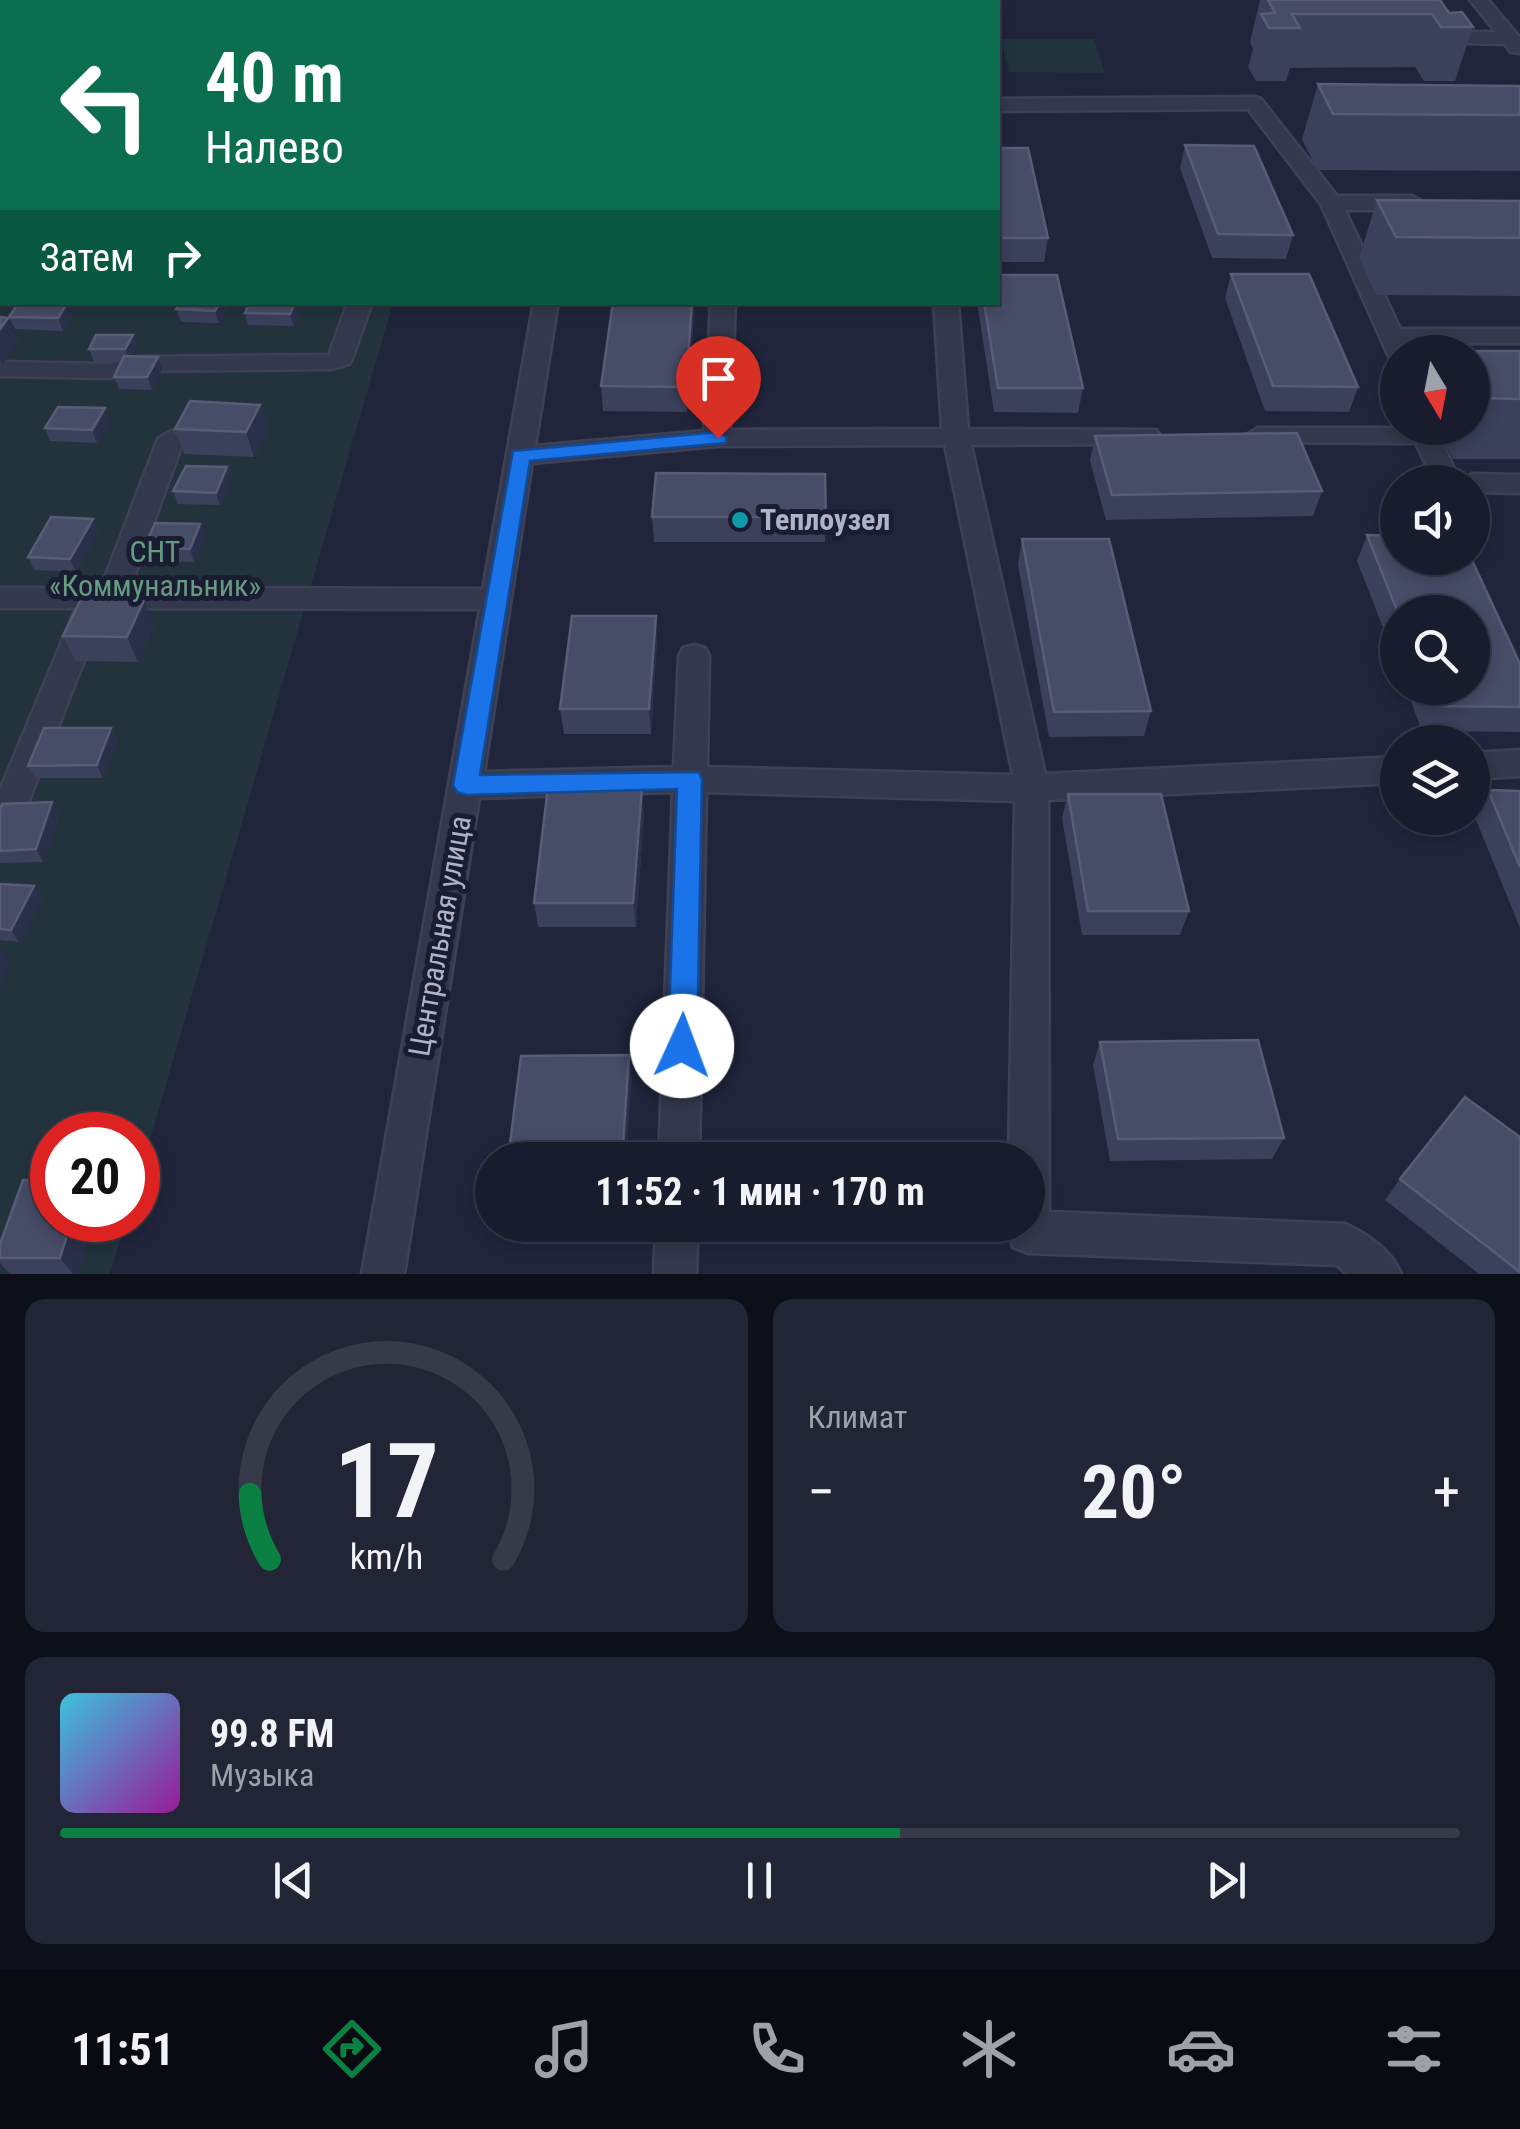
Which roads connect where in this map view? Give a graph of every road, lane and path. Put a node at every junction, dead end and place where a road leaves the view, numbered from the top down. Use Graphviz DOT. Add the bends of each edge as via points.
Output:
graph roads {
  1 [pos="1479,0"];
  2 [pos="1419,38"];
  3 [pos="1515,44"];
  4 [pos="1000,105"];
  5 [pos="1331,203"];
  6 [pos="1444,203"];
  7 [pos="359,305"];
  8 [pos="545,305"];
  9 [pos="723,305"];
  10 [pos="946,305"];
  11 [pos="1391,335"];
  12 [pos="1520,336"];
  13 [pos="1490,338"];
  14 [pos="0,369"];
  15 [pos="1380,432"];
  16 [pos="1170,436"];
  17 [pos="1228,436"];
  18 [pos="956,437"];
  19 [pos="718,438"];
  20 [pos="171,439"];
  21 [pos="520,456"];
  22 [pos="1490,483"];
  23 [pos="1520,484"];
  24 [pos="0,598"];
  25 [pos="102,599"];
  26 [pos="497,599"];
  27 [pos="694,656"];
  28 [pos="1520,764"];
  29 [pos="1490,765"];
  30 [pos="1380,771"];
  31 [pos="690,779"];
  32 [pos="466,785"];
  33 [pos="1032,788"];
  34 [pos="0,831"];
  35 [pos="680,1142"];
  36 [pos="676,1242"];
  37 [pos="384,1274"];
  38 [pos="675,1274"];
  39 [pos="1380,1274"];
  1 -- 3 [label="street"];
  2 -- 3 [label="street"];
  4 -- 5 [label="street" via="1254,103"];
  5 -- 6 [label="street"];
  5 -- 11 [label="street"];
  7 -- 14 [label="street" via="340,359 330,362"];
  8 -- 21 [label="street, Центральная улица"];
  9 -- 19 [label="street"];
  10 -- 18 [label="street"];
  12 -- 13 [label="street"];
  15 -- 17 [label="street"];
  16 -- 18 [label="street"];
  18 -- 19 [label="street"];
  18 -- 33 [label="street"];
  19 -- 21 [label="street"];
  20 -- 25 [label="street"];
  21 -- 26 [label="street, Центральная улица"];
  22 -- 23 [label="street"];
  24 -- 25 [label="street"];
  25 -- 26 [label="street"];
  25 -- 34 [label="street"];
  26 -- 32 [label="street, Центральная улица"];
  27 -- 31 [label="street"];
  28 -- 29 [label="street"];
  30 -- 33 [label="street"];
  31 -- 32 [label="street"];
  31 -- 33 [label="street"];
  31 -- 35 [label="street"];
  32 -- 37 [label="street, Центральная улица"];
  33 -- 39 [label="street" via="1028,1232 1345,1245"];
  36 -- 38 [label="street"];
}
